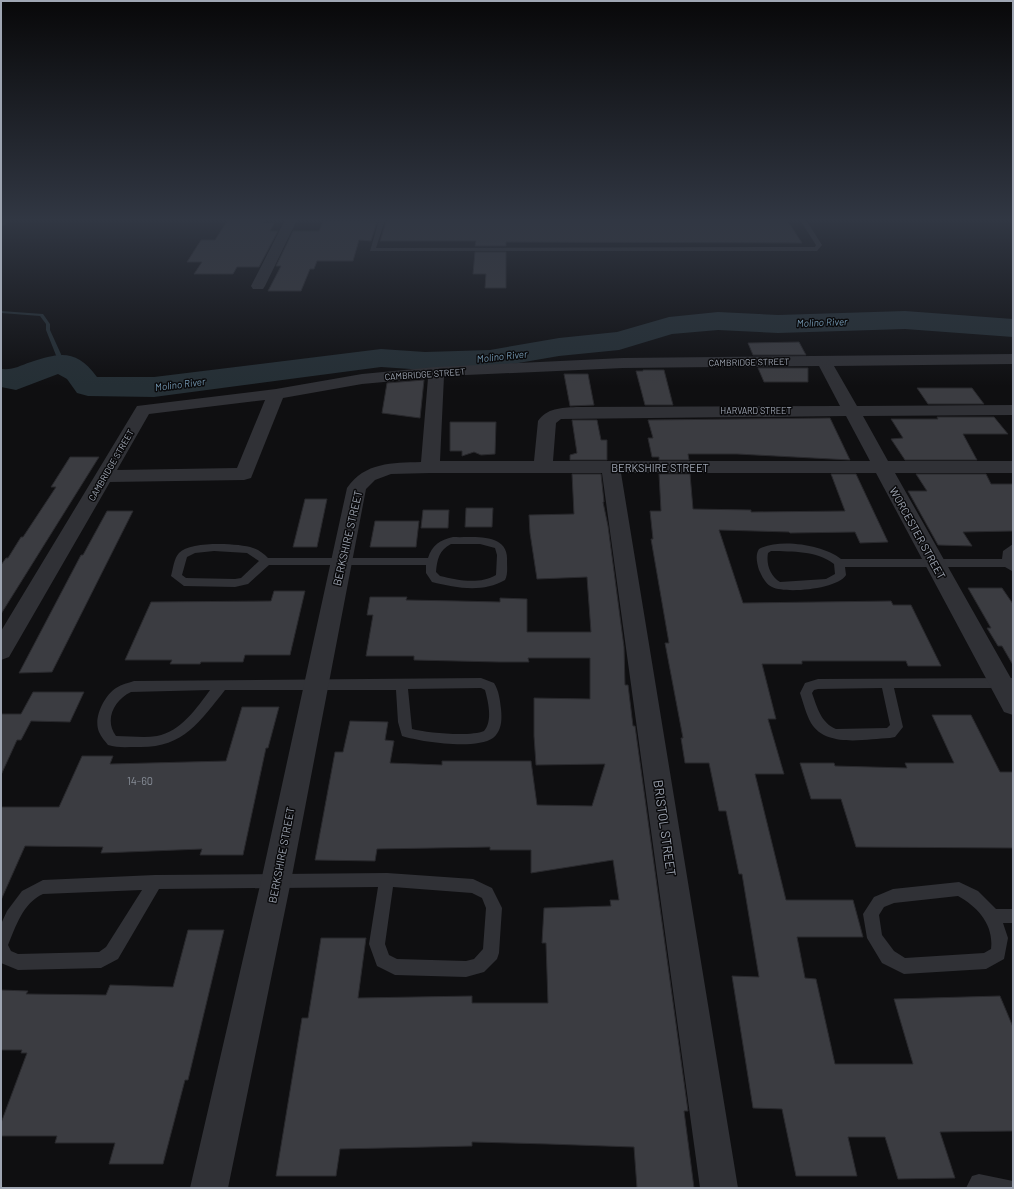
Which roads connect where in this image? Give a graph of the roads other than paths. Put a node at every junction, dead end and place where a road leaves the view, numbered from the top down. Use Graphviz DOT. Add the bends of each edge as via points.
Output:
graph roads {
  1 [pos="263,275"];
  2 [pos="258,286"];
  3 [pos="1013,359"];
  4 [pos="824,361"];
  5 [pos="436,372"];
  6 [pos="276,394"];
  7 [pos="850,410"];
  8 [pos="1013,410"];
  9 [pos="543,466"];
  10 [pos="430,467"];
  11 [pos="611,467"];
  12 [pos="882,467"];
  13 [pos="1013,467"];
  14 [pos="104,476"];
  15 [pos="1013,547"];
  16 [pos="266,561"];
  17 [pos="341,561"];
  18 [pos="432,562"];
  19 [pos="839,563"];
  20 [pos="935,563"];
  21 [pos="1011,566"];
  22 [pos="1,651"];
  23 [pos="1007,683"];
  24 [pos="315,684"];
  25 [pos="887,684"];
  26 [pos="222,686"];
  27 [pos="402,686"];
  28 [pos="1013,705"];
  29 [pos="387,880"];
  30 [pos="276,881"];
  31 [pos="155,882"];
  32 [pos="993,916"];
  33 [pos="1013,916"];
  34 [pos="1,942"];
  35 [pos="1,947"];
  36 [pos="209,1188"];
  37 [pos="719,1188"];
  38 [pos="976,1188"];
  39 [pos="1008,1188"];
  1 -- 2 [label="street"];
  3 -- 4 [label="street, CAMBRIDGE STREET"];
  4 -- 5 [label="street, CAMBRIDGE STREET" via="623,363"];
  4 -- 7 [label="street, WORCESTER STREET"];
  5 -- 6 [label="street, CAMBRIDGE STREET" via="362,379"];
  5 -- 10 [label="street"];
  6 -- 14 [label="street, CAMBRIDGE STREET" via="143,410"];
  6 -- 14 [label="street" via="244,474"];
  7 -- 8 [label="street, HARVARD STREET"];
  7 -- 9 [label="street, HARVARD STREET" via="556,414 547,421"];
  7 -- 12 [label="street, WORCESTER STREET"];
  9 -- 10 [label="street, BERKSHIRE STREET"];
  9 -- 11 [label="street, BERKSHIRE STREET"];
  10 -- 17 [label="street, BERKSHIRE STREET" via="389,469 368,476 357,488"];
  11 -- 12 [label="street, BERKSHIRE STREET"];
  11 -- 37 [label="street, BRISTOL STREET"];
  12 -- 13 [label="street, BERKSHIRE STREET"];
  12 -- 20 [label="street, WORCESTER STREET"];
  14 -- 22 [label="street, CAMBRIDGE STREET"];
  15 -- 21 [label="lane" via="1007,553"];
  16 -- 16 [label="lane" via="250,550 242,548 190,550 184,554 176,576 184,582 235,583 244,580"];
  16 -- 17 [label="lane"];
  17 -- 18 [label="lane"];
  17 -- 24 [label="street, BERKSHIRE STREET"];
  18 -- 18 [label="lane" via="431,573 436,580 494,583 500,577 502,549 492,542 453,540 438,546"];
  19 -- 19 [label="lane" via="841,575 833,581 783,587 774,585 767,579 761,557 763,551 769,548 817,550 832,556"];
  19 -- 20 [label="lane"];
  20 -- 21 [label="lane"];
  20 -- 23 [label="street, WORCESTER STREET"];
  23 -- 25 [label="lane"];
  23 -- 28 [label="street, WORCESTER STREET"];
  24 -- 26 [label="lane"];
  24 -- 27 [label="lane"];
  24 -- 30 [label="street, BERKSHIRE STREET"];
  25 -- 25 [label="lane" via="897,727 890,733 835,734 825,730 816,720 806,693 810,686 818,684"];
  26 -- 26 [label="lane" via="123,688 114,696 103,719 105,731 113,741 160,741 175,735 189,724"];
  27 -- 27 [label="lane" via="404,722 407,732 414,735 479,738 489,735 496,724 494,696 490,686 481,683"];
  29 -- 29 [label="lane" via="377,944 383,960 395,967 466,969 478,966 491,953 494,908 487,893 473,886"];
  29 -- 30 [label="lane"];
  30 -- 31 [label="lane"];
  30 -- 36 [label="street, BERKSHIRE STREET"];
  31 -- 34 [label="lane" via="43,887 32,890 20,901"];
  31 -- 35 [label="lane" via="112,953 101,960 18,962 5,957"];
  32 -- 32 [label="lane" via="973,896 959,889 893,896 880,902 871,914 875,938 888,956 904,966 986,961 998,953 1000,938"];
  32 -- 33 [label="lane"];
  38 -- 39 [label="lane" via="979,1183"];
}
